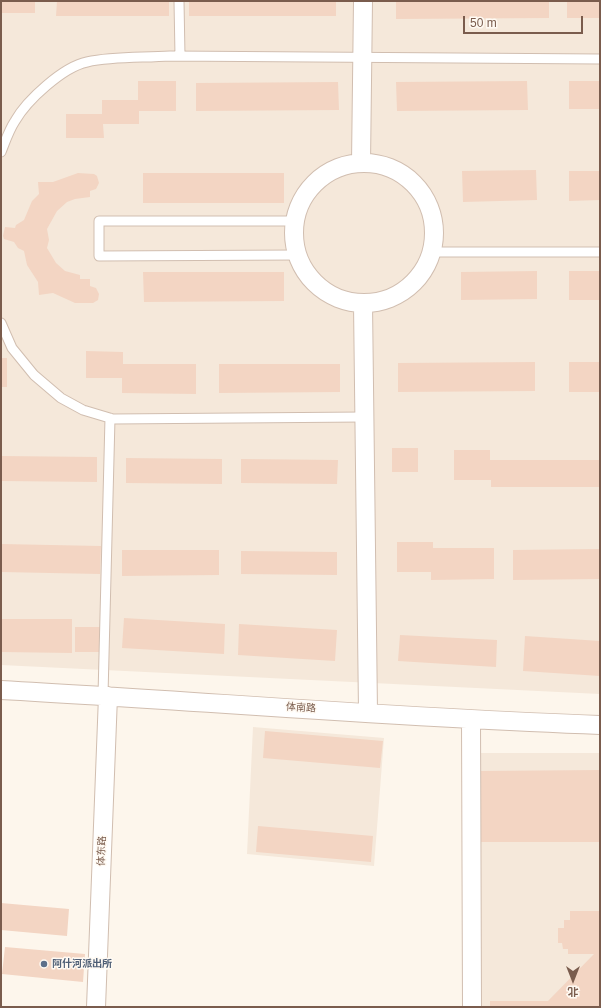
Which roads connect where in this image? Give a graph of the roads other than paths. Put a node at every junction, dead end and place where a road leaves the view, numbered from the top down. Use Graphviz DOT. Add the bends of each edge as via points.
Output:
graph roads {
  1 [pos="179,1"];
  2 [pos="363,1"];
  3 [pos="180,56"];
  4 [pos="364,58"];
  5 [pos="600,59"];
  6 [pos="1,152"];
  7 [pos="361,163"];
  8 [pos="295,221"];
  9 [pos="432,252"];
  10 [pos="600,252"];
  11 [pos="297,255"];
  12 [pos="363,304"];
  13 [pos="1,323"];
  14 [pos="364,417"];
  15 [pos="110,418"];
  16 [pos="1,690"];
  17 [pos="106,696"];
  18 [pos="368,712"];
  19 [pos="471,720"];
  20 [pos="600,725"];
  21 [pos="96,1007"];
  22 [pos="472,1007"];
  1 -- 3 [label="lane"];
  2 -- 4 [label="street"];
  3 -- 4 [label="lane"];
  3 -- 6 [label="lane" via="86,62 58,75 15,120"];
  4 -- 5 [label="lane"];
  4 -- 7 [label="street"];
  7 -- 8 [label="street" via="335,169 318,180 304,196"];
  7 -- 9 [label="street" via="395,170 413,182 422,193 433,218 435,232"];
  8 -- 11 [label="street"];
  8 -- 11 [label="lane" via="99,221 99,256"];
  9 -- 10 [label="lane"];
  9 -- 12 [label="street" via="423,272 403,292 384,301"];
  11 -- 12 [label="street" via="306,272 325,292 349,302"];
  12 -- 14 [label="street"];
  13 -- 15 [label="lane" via="12,348 34,375 61,398 83,410"];
  14 -- 15 [label="lane"];
  14 -- 18 [label="street"];
  15 -- 17 [label="lane"];
  16 -- 17 [label="street, 体南路"];
  17 -- 18 [label="street, 体南路"];
  17 -- 21 [label="street, 体东路"];
  18 -- 19 [label="street, 体南路"];
  19 -- 20 [label="street, 体南路"];
  19 -- 22 [label="street"];
}
